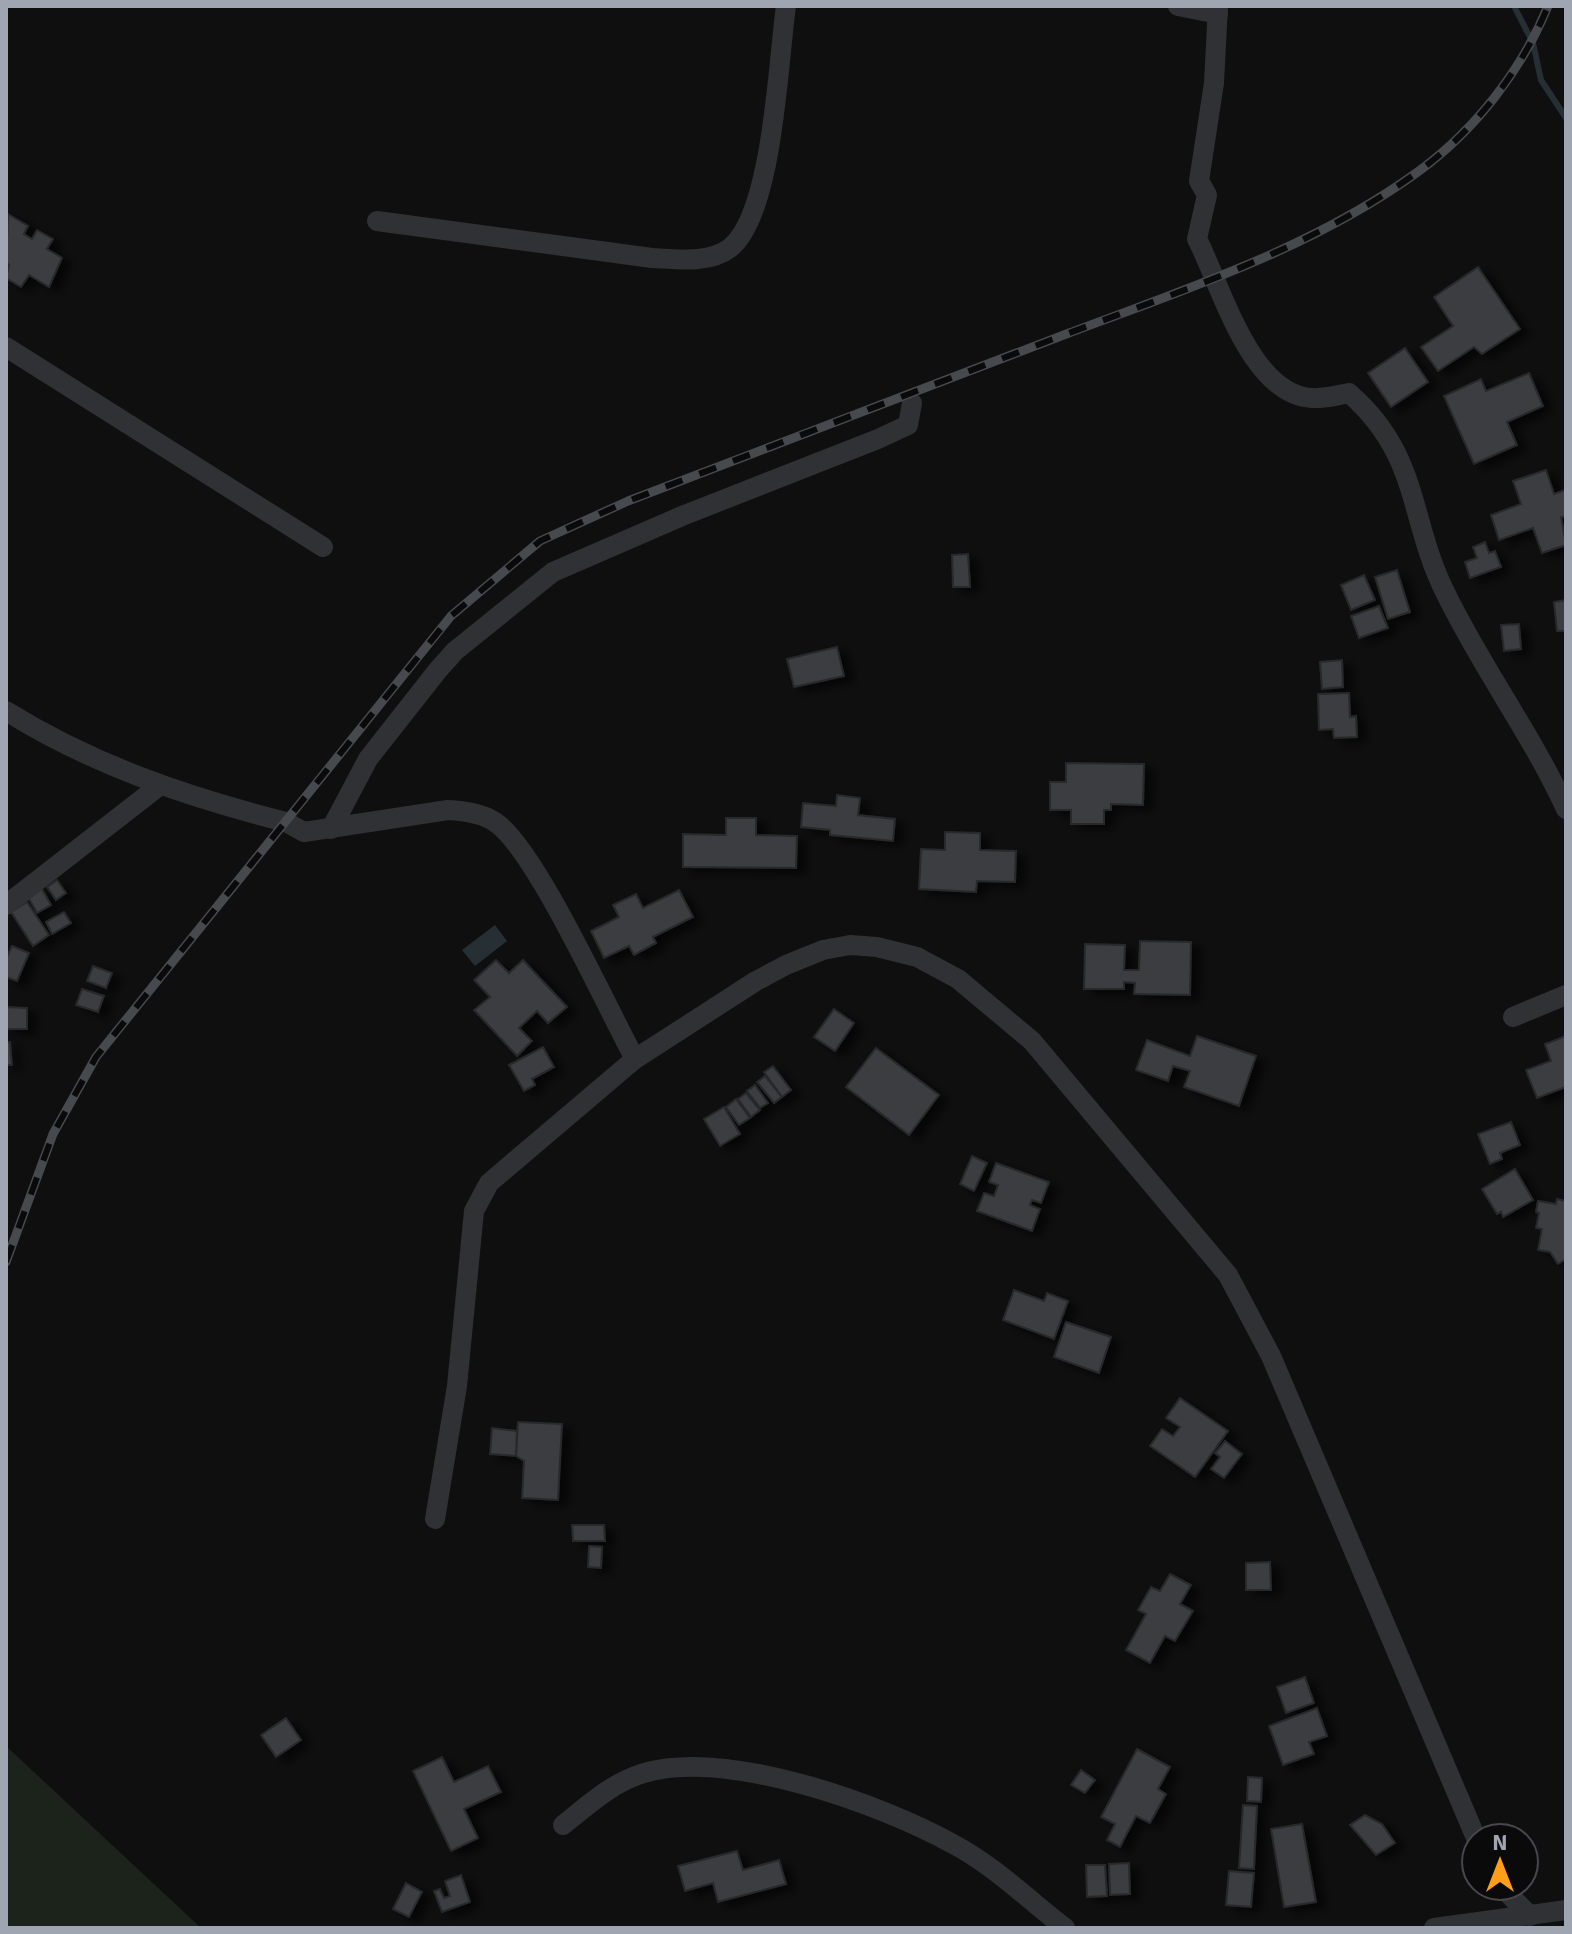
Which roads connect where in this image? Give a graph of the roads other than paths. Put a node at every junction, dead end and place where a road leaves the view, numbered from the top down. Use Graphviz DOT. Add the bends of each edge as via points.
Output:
graph roads {
  1 [pos="786,6"];
  2 [pos="1178,6"];
  3 [pos="1218,10"];
  4 [pos="377,221"];
  5 [pos="6,347"];
  6 [pos="912,403"];
  7 [pos="323,547"];
  8 [pos="6,711"];
  9 [pos="159,786"];
  10 [pos="1566,809"];
  11 [pos="331,829"];
  12 [pos="6,905"];
  13 [pos="1566,995"];
  14 [pos="1513,1017"];
  15 [pos="635,1059"];
  16 [pos="435,1519"];
  17 [pos="1469,1822"];
  18 [pos="563,1825"];
  19 [pos="1516,1902"];
  20 [pos="1566,1910"];
  21 [pos="1530,1916"];
  22 [pos="1065,1928"];
  23 [pos="1434,1928"];
  1 -- 4 [label="street" via="760,197 747,229 728,249 696,260 652,258"];
  2 -- 3 [label="street"];
  3 -- 10 [label="street" via="1214,83 1199,181 1207,195 1197,239 1243,347 1277,385 1311,399 1349,393 1375,415 1408,473 1445,592"];
  5 -- 7 [label="street"];
  6 -- 11 [label="street" via="908,425 553,572 438,670 368,759"];
  8 -- 9 [label="street" via="94,759"];
  9 -- 11 [label="street" via="286,822 304,832"];
  9 -- 12 [label="street"];
  11 -- 15 [label="street" via="448,810 495,821 517,844 546,893"];
  13 -- 14 [label="street"];
  15 -- 16 [label="street" via="541,1136 489,1183 478,1200 457,1386"];
  15 -- 17 [label="street" via="756,981 823,950 850,945 917,957 958,979 1032,1041 1228,1275 1271,1356"];
  18 -- 22 [label="street" via="616,1785 644,1773 679,1767 758,1773 818,1788 954,1844"];
  19 -- 21 [label="street"];
  20 -- 21 [label="street"];
  21 -- 23 [label="street"];
}
